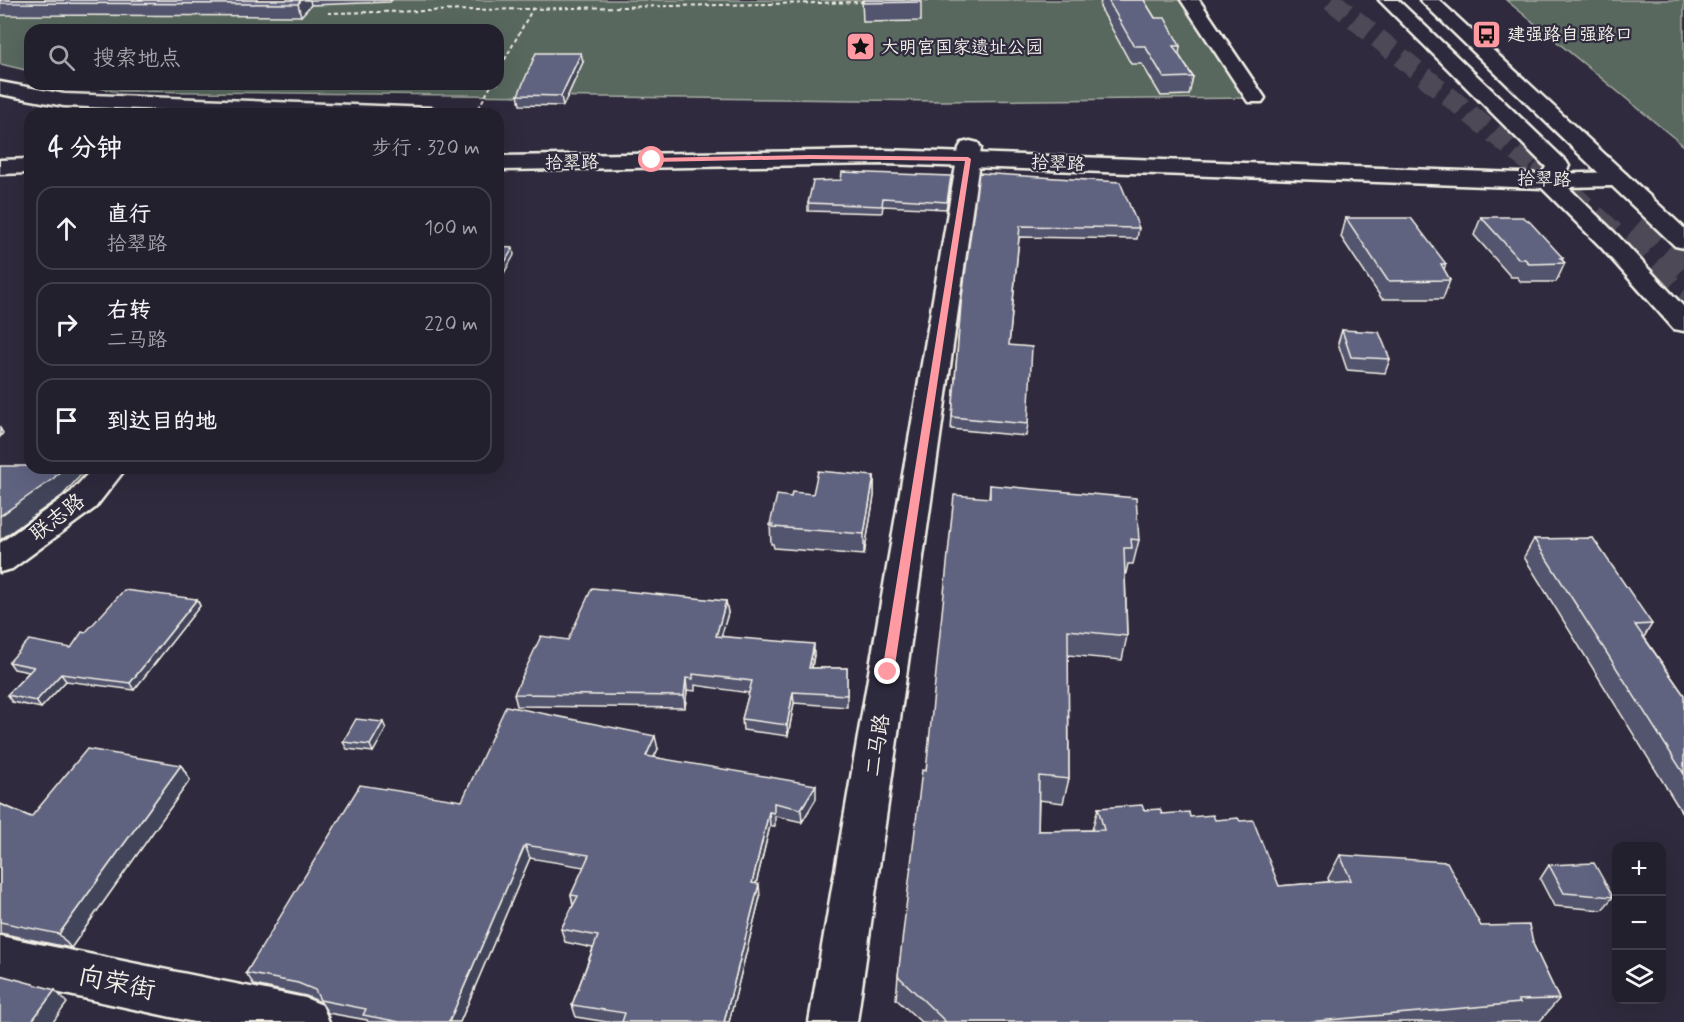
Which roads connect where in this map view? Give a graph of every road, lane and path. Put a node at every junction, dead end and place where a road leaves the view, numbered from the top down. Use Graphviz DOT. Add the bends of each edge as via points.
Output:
graph roads {
  1 [pos="914,0"];
  2 [pos="938,0"];
  3 [pos="1190,0"];
  4 [pos="1388,0"];
  5 [pos="1430,0"];
  6 [pos="867,2"];
  7 [pos="533,8"];
  8 [pos="328,13"];
  9 [pos="504,61"];
  10 [pos="0,88"];
  11 [pos="489,90"];
  12 [pos="1255,98"];
  13 [pos="264,108"];
  14 [pos="478,108"];
  15 [pos="504,154"];
  16 [pos="969,154"];
  17 [pos="504,164"];
  18 [pos="24,166"];
  19 [pos="0,167"];
  20 [pos="1611,173"];
  21 [pos="1553,174"];
  22 [pos="24,176"];
  23 [pos="0,177"];
  24 [pos="1684,241"];
  25 [pos="1684,323"];
  26 [pos="105,474"];
  27 [pos="0,560"];
  28 [pos="0,958"];
  29 [pos="305,1022"];
  30 [pos="833,1022"];
  1 -- 2 [label="path"];
  3 -- 12 [label="street"];
  4 -- 21 [label="street"];
  5 -- 20 [label="street"];
  6 -- 7 [label="path"];
  7 -- 8 [label="path"];
  7 -- 9 [label="path"];
  10 -- 13 [label="street" via="64,100"];
  11 -- 14 [label="path"];
  15 -- 16 [label="street, 拾翠路" via="822,146"];
  16 -- 17 [label="street, 拾翠路"];
  16 -- 21 [label="street, 拾翠路"];
  16 -- 30 [label="street, 二马路"];
  18 -- 19 [label="street"];
  20 -- 21 [label="street, 拾翠路"];
  20 -- 24 [label="street"];
  21 -- 25 [label="street"];
  22 -- 23 [label="street"];
  26 -- 27 [label="street, 联志路" via="82,500"];
  28 -- 29 [label="street, 向荣街"];
}
